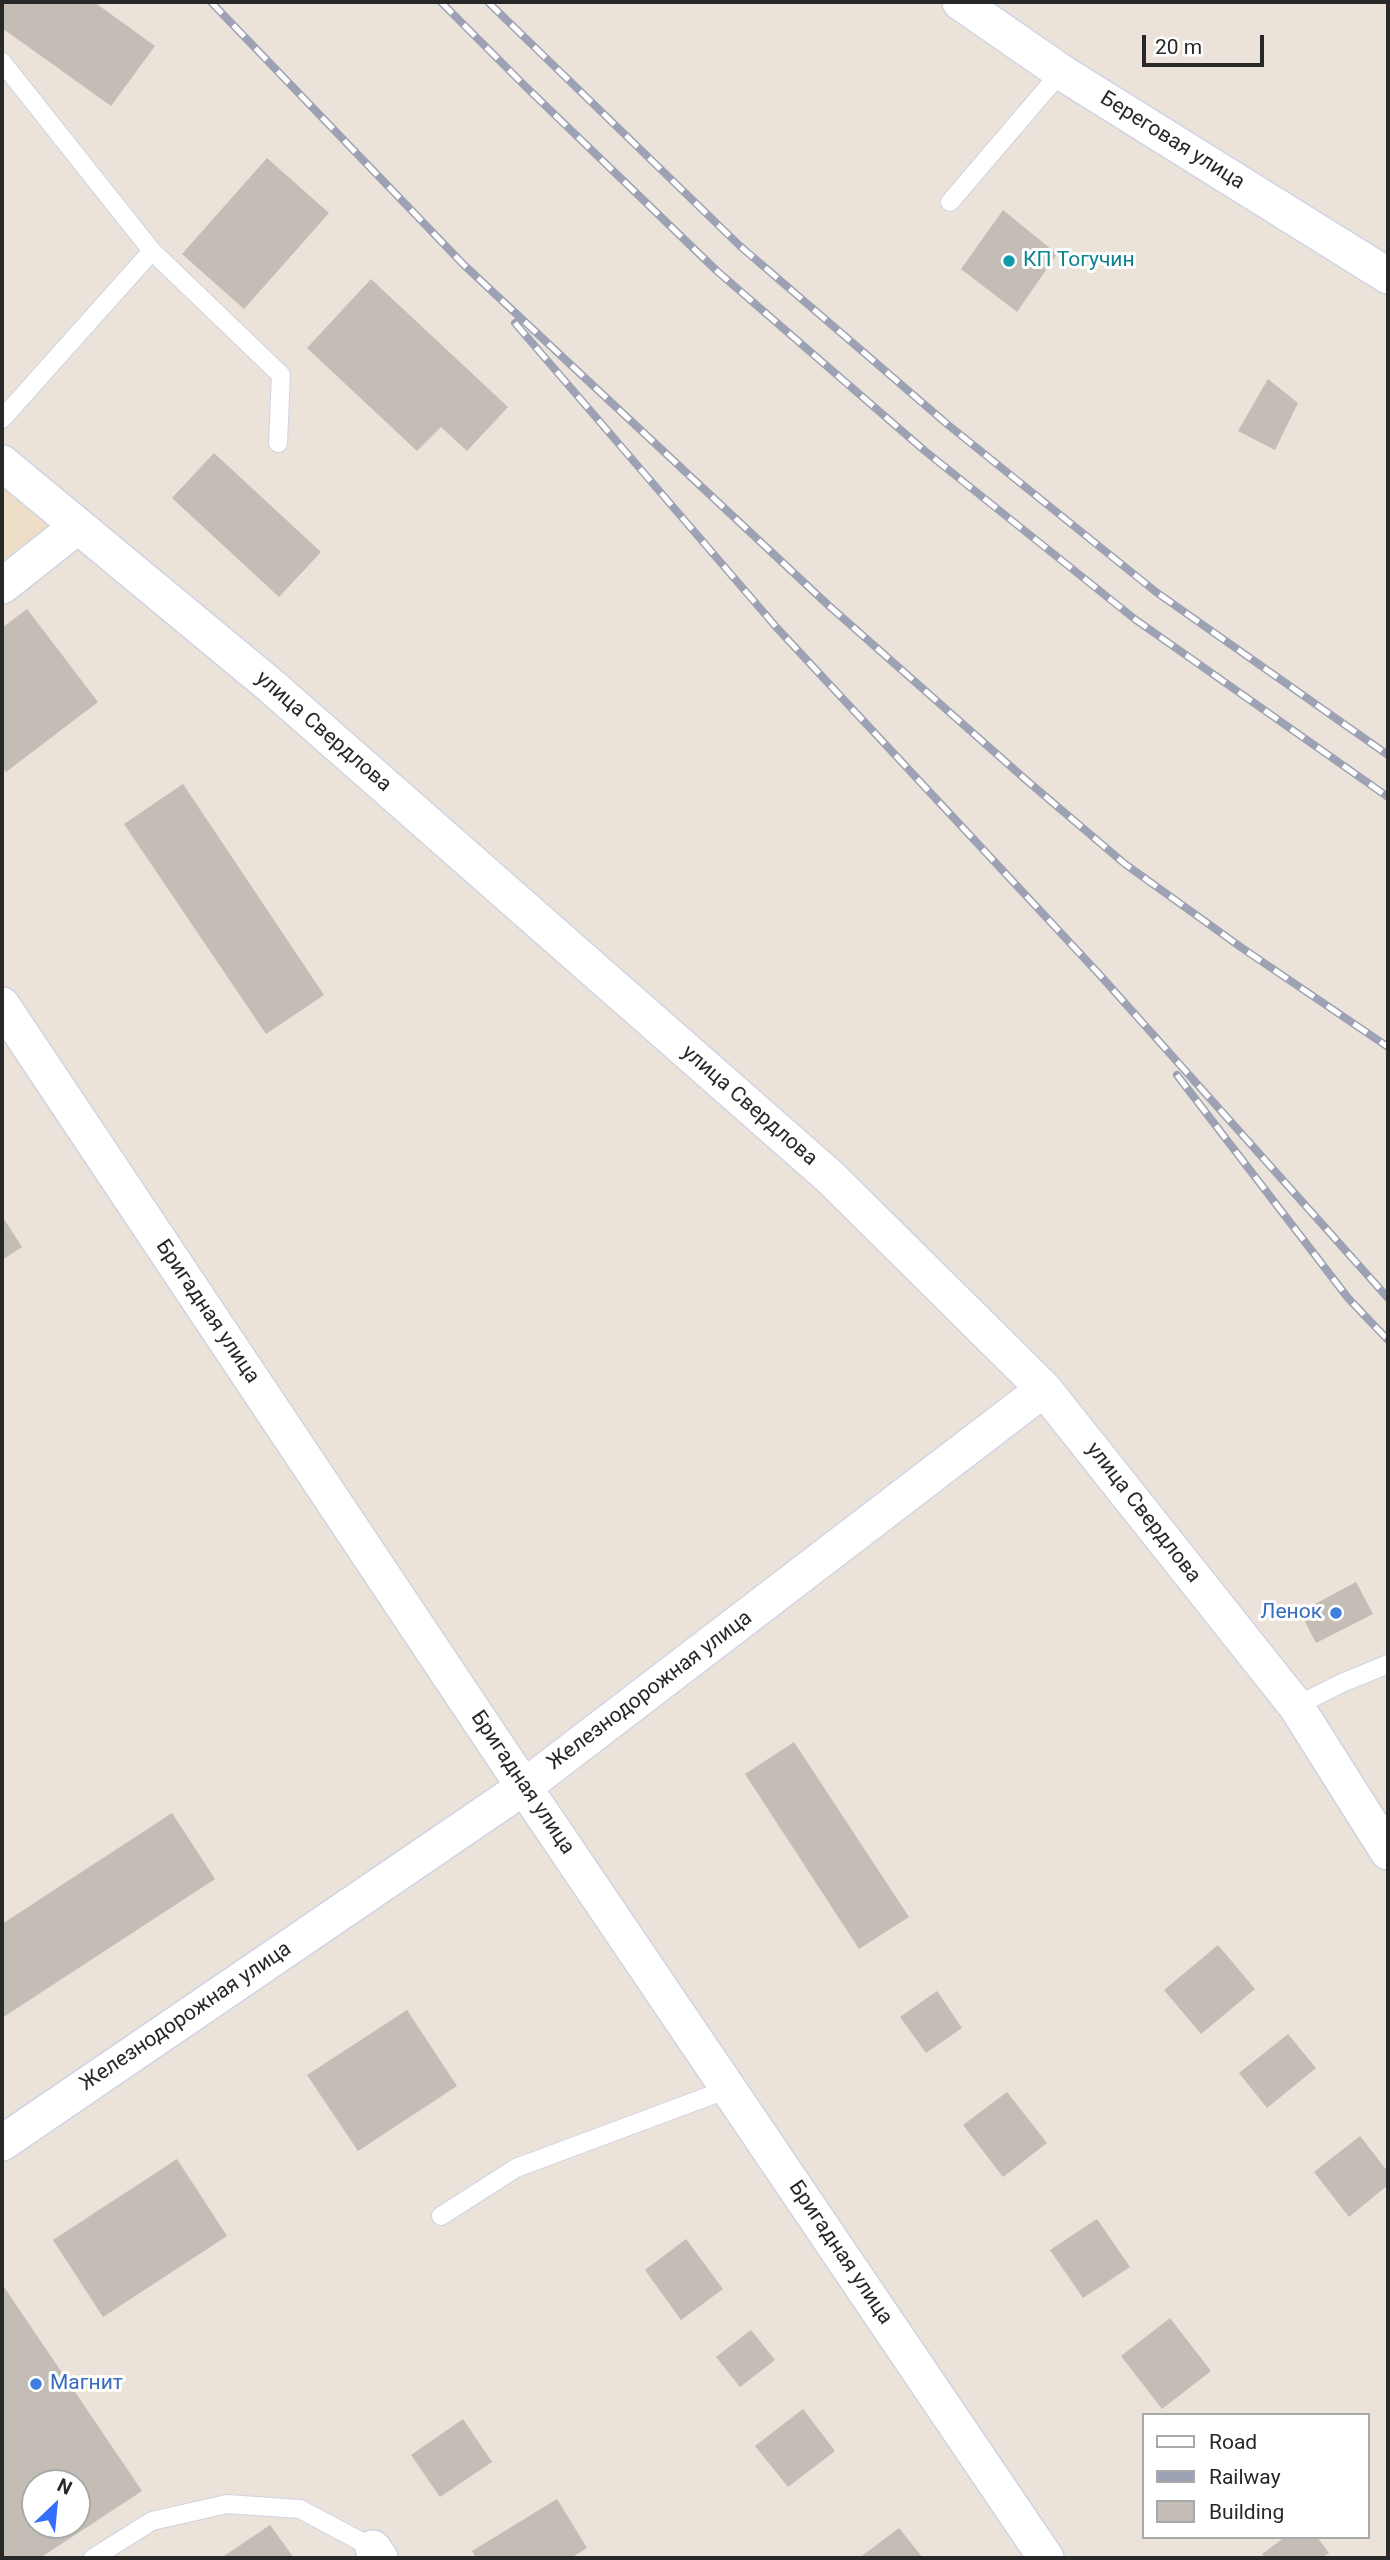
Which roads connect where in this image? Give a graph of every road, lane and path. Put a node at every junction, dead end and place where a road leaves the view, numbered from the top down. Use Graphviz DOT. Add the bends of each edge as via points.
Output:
graph roads {
  1 [pos="960,2"];
  2 [pos="2,62"];
  3 [pos="1061,72"];
  4 [pos="950,202"];
  5 [pos="152,251"];
  6 [pos="1388,276"];
  7 [pos="2,419"];
  8 [pos="278,443"];
  9 [pos="2,463"];
  10 [pos="78,526"];
  11 [pos="2,586"];
  12 [pos="2,1005"];
  13 [pos="1044,1388"];
  14 [pos="1388,1664"];
  15 [pos="1296,1706"];
  16 [pos="524,1787"];
  17 [pos="1388,1852"];
  18 [pos="728,2089"];
  19 [pos="2,2143"];
  20 [pos="441,2216"];
  21 [pos="376,2553"];
  22 [pos="93,2558"];
  23 [pos="1046,2558"];
  1 -- 3 [label="street, Береговая улица"];
  2 -- 5 [label="lane"];
  3 -- 4 [label="lane"];
  3 -- 6 [label="street, Береговая улица"];
  5 -- 7 [label="lane"];
  5 -- 8 [label="lane" via="281,375"];
  9 -- 10 [label="street, улица Свердлова"];
  10 -- 11 [label="street"];
  10 -- 13 [label="street, улица Свердлова" via="270,685 830,1177"];
  12 -- 16 [label="street, Бригадная улица"];
  13 -- 15 [label="street, улица Свердлова"];
  13 -- 16 [label="street, Железнодорожная улица"];
  14 -- 15 [label="lane"];
  15 -- 17 [label="street, улица Свердлова"];
  16 -- 18 [label="street, Бригадная улица"];
  16 -- 19 [label="street, Железнодорожная улица"];
  18 -- 20 [label="lane" via="516,2168"];
  18 -- 23 [label="street, Бригадная улица"];
  21 -- 22 [label="lane" via="300,2509 227,2504 152,2521"];
}
